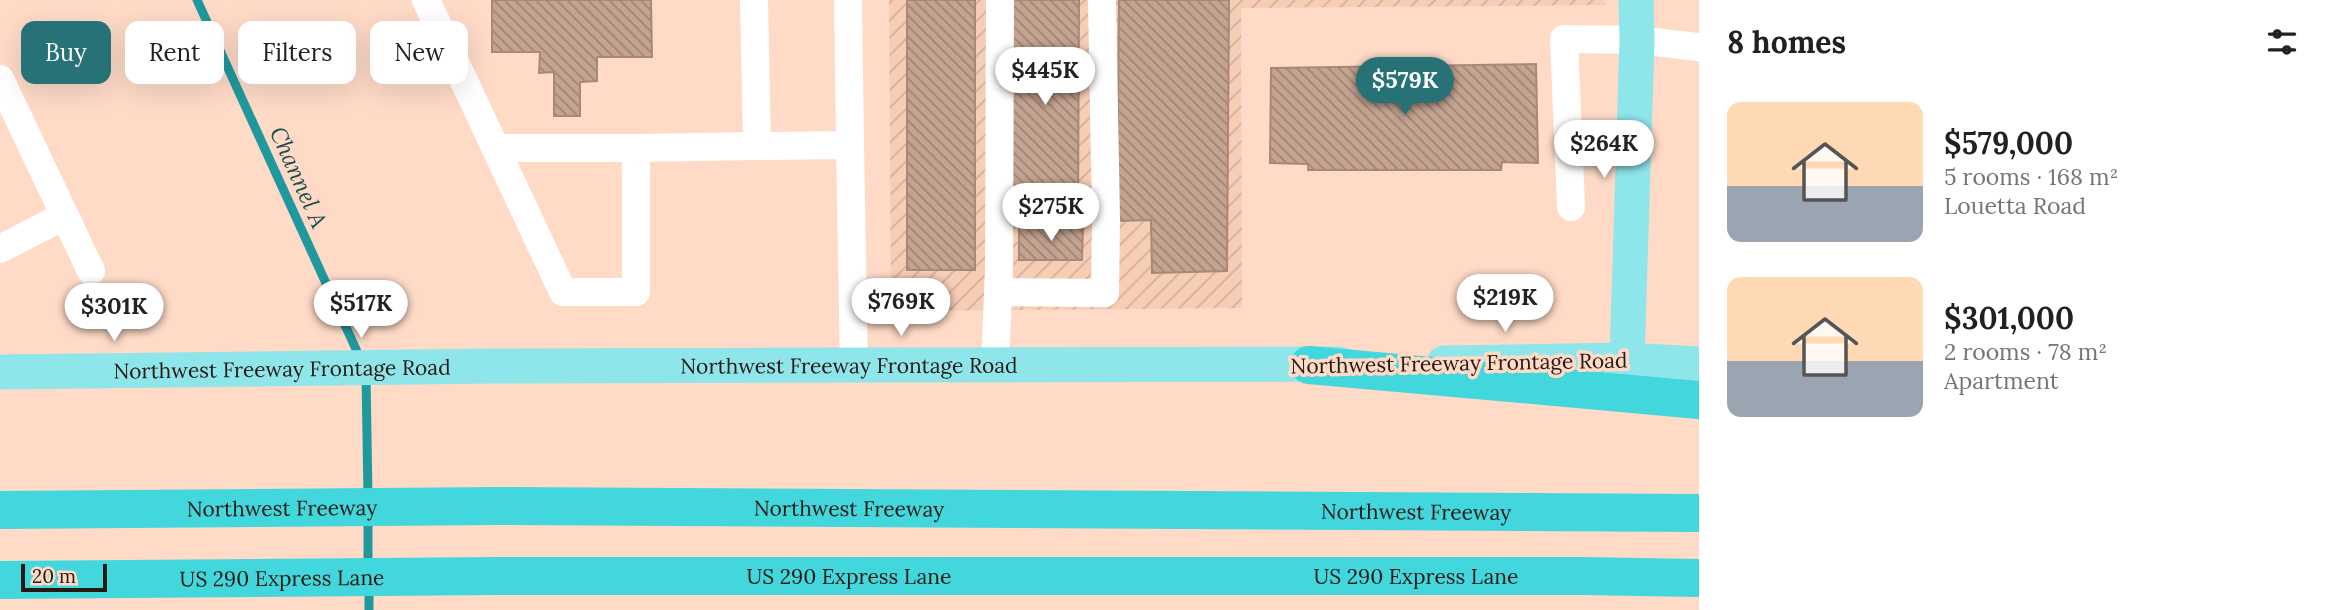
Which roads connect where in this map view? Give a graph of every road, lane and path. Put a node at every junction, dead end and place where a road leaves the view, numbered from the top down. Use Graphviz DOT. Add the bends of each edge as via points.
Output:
graph roads {
  1 [pos="426,0"];
  2 [pos="754,0"];
  3 [pos="848,0"];
  4 [pos="1000,0"];
  5 [pos="1102,0"];
  6 [pos="1636,0"];
  7 [pos="1637,40"];
  8 [pos="1699,47"];
  9 [pos="0,79"];
  10 [pos="850,145"];
  11 [pos="757,146"];
  12 [pos="495,148"];
  13 [pos="636,148"];
  14 [pos="1571,206"];
  15 [pos="64,216"];
  16 [pos="0,249"];
  17 [pos="91,271"];
  18 [pos="998,292"];
  19 [pos="1627,360"];
  20 [pos="1699,364"];
  21 [pos="1309,365"];
  22 [pos="855,366"];
  23 [pos="995,366"];
  24 [pos="0,372"];
  25 [pos="1699,400"];
  26 [pos="0,510"];
  27 [pos="1699,513"];
  28 [pos="1699,578"];
  29 [pos="0,580"];
  1 -- 12 [label="lane"];
  2 -- 11 [label="lane"];
  3 -- 10 [label="lane"];
  4 -- 18 [label="lane"];
  5 -- 18 [label="lane" via="1105,293"];
  6 -- 7 [label="main road"];
  7 -- 8 [label="lane"];
  7 -- 14 [label="lane" via="1564,39"];
  7 -- 19 [label="main road"];
  9 -- 15 [label="lane"];
  10 -- 11 [label="lane"];
  10 -- 22 [label="lane"];
  11 -- 13 [label="lane"];
  12 -- 13 [label="lane"];
  12 -- 13 [label="lane" via="563,292 636,292"];
  15 -- 16 [label="lane"];
  15 -- 17 [label="lane"];
  18 -- 23 [label="lane"];
  19 -- 20 [label="main road, Northwest Freeway Frontage Road"];
  19 -- 21 [label="main road, Northwest Freeway Frontage Road"];
  21 -- 23 [label="main road, Northwest Freeway Frontage Road"];
  21 -- 25 [label="highway"];
  22 -- 23 [label="main road, Northwest Freeway Frontage Road"];
  22 -- 24 [label="main road, Northwest Freeway Frontage Road"];
  26 -- 27 [label="highway, Northwest Freeway" via="497,506"];
  28 -- 29 [label="highway, US 290 Express Lane"];
}
